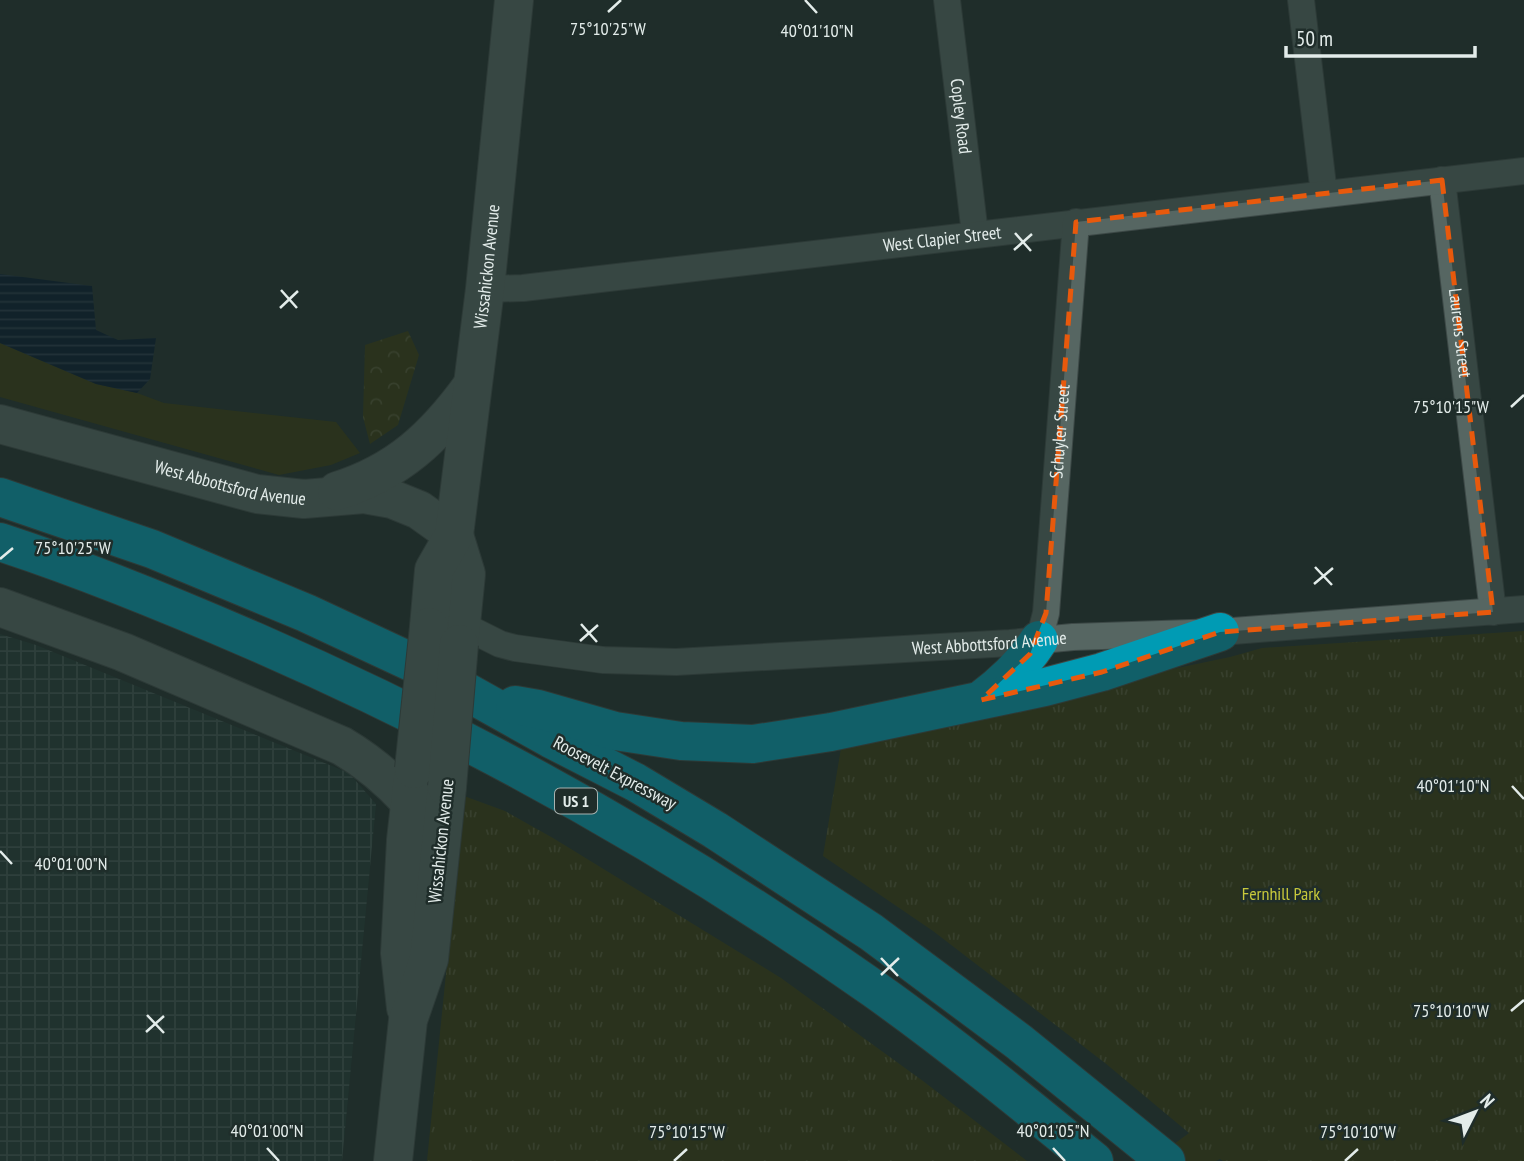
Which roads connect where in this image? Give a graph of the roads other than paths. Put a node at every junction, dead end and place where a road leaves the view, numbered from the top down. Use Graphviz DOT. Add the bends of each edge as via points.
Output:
graph roads {
  1 [pos="514,0"];
  2 [pos="947,0"];
  3 [pos="1301,0"];
  4 [pos="1524,171"];
  5 [pos="1442,180"];
  6 [pos="1324,194"];
  7 [pos="1076,222"];
  8 [pos="975,234"];
  9 [pos="485,289"];
  10 [pos="473,385"];
  11 [pos="0,424"];
  12 [pos="324,496"];
  13 [pos="0,497"];
  14 [pos="454,535"];
  15 [pos="0,542"];
  16 [pos="0,607"];
  17 [pos="1524,609"];
  18 [pos="1493,611"];
  19 [pos="450,632"];
  20 [pos="1220,632"];
  21 [pos="1039,640"];
  22 [pos="475,698"];
  23 [pos="981,700"];
  24 [pos="412,786"];
  25 [pos="408,1020"];
  26 [pos="393,1161"];
  27 [pos="1094,1161"];
  28 [pos="1166,1161"];
  1 -- 9 [label="street, Wissahickon Avenue"];
  2 -- 8 [label="street, Copley Road"];
  3 -- 6 [label="street"];
  4 -- 5 [label="street, West Clapier Street"];
  5 -- 6 [label="street, West Clapier Street"];
  5 -- 18 [label="street, Laurens Street"];
  6 -- 7 [label="street, West Clapier Street"];
  7 -- 8 [label="street, West Clapier Street"];
  7 -- 21 [label="street, Schuyler Street" via="1046,613"];
  8 -- 9 [label="street, West Clapier Street"];
  9 -- 10 [label="street, Wissahickon Avenue"];
  10 -- 12 [label="street" via="449,417 400,463"];
  10 -- 14 [label="street, Wissahickon Avenue"];
  11 -- 12 [label="street, West Abbottsford Avenue" via="257,494 304,499"];
  12 -- 14 [label="street, West Abbottsford Avenue" via="364,494 392,499 419,510"];
  13 -- 22 [label="highway, Roosevelt Expressway / US 1" via="152,549 306,612 424,668"];
  14 -- 19 [label="street, Wissahickon Avenue" via="435,570"];
  15 -- 27 [label="highway, US 1" via="171,606 341,680 571,798 727,892 873,989"];
  16 -- 24 [label="street" via="122,652 342,747 391,780"];
  17 -- 18 [label="street, West Abbottsford Avenue"];
  18 -- 20 [label="street, West Abbottsford Avenue"];
  19 -- 21 [label="street, West Abbottsford Avenue" via="515,648 646,662"];
  19 -- 24 [label="street, Wissahickon Avenue, bridge"];
  19 -- 25 [label="street, Wissahickon Avenue, bridge" via="447,787 429,959"];
  20 -- 21 [label="street, West Abbottsford Avenue"];
  20 -- 23 [label="highway" via="1102,672"];
  21 -- 23 [label="highway" via="1020,667"];
  22 -- 23 [label="highway" via="538,709 615,731 716,744 790,739"];
  22 -- 28 [label="highway, Roosevelt Expressway / US 1" via="635,782 794,880 943,983"];
  24 -- 25 [label="street, Wissahickon Avenue" via="400,953"];
  25 -- 26 [label="street, Wissahickon Avenue"];
}
